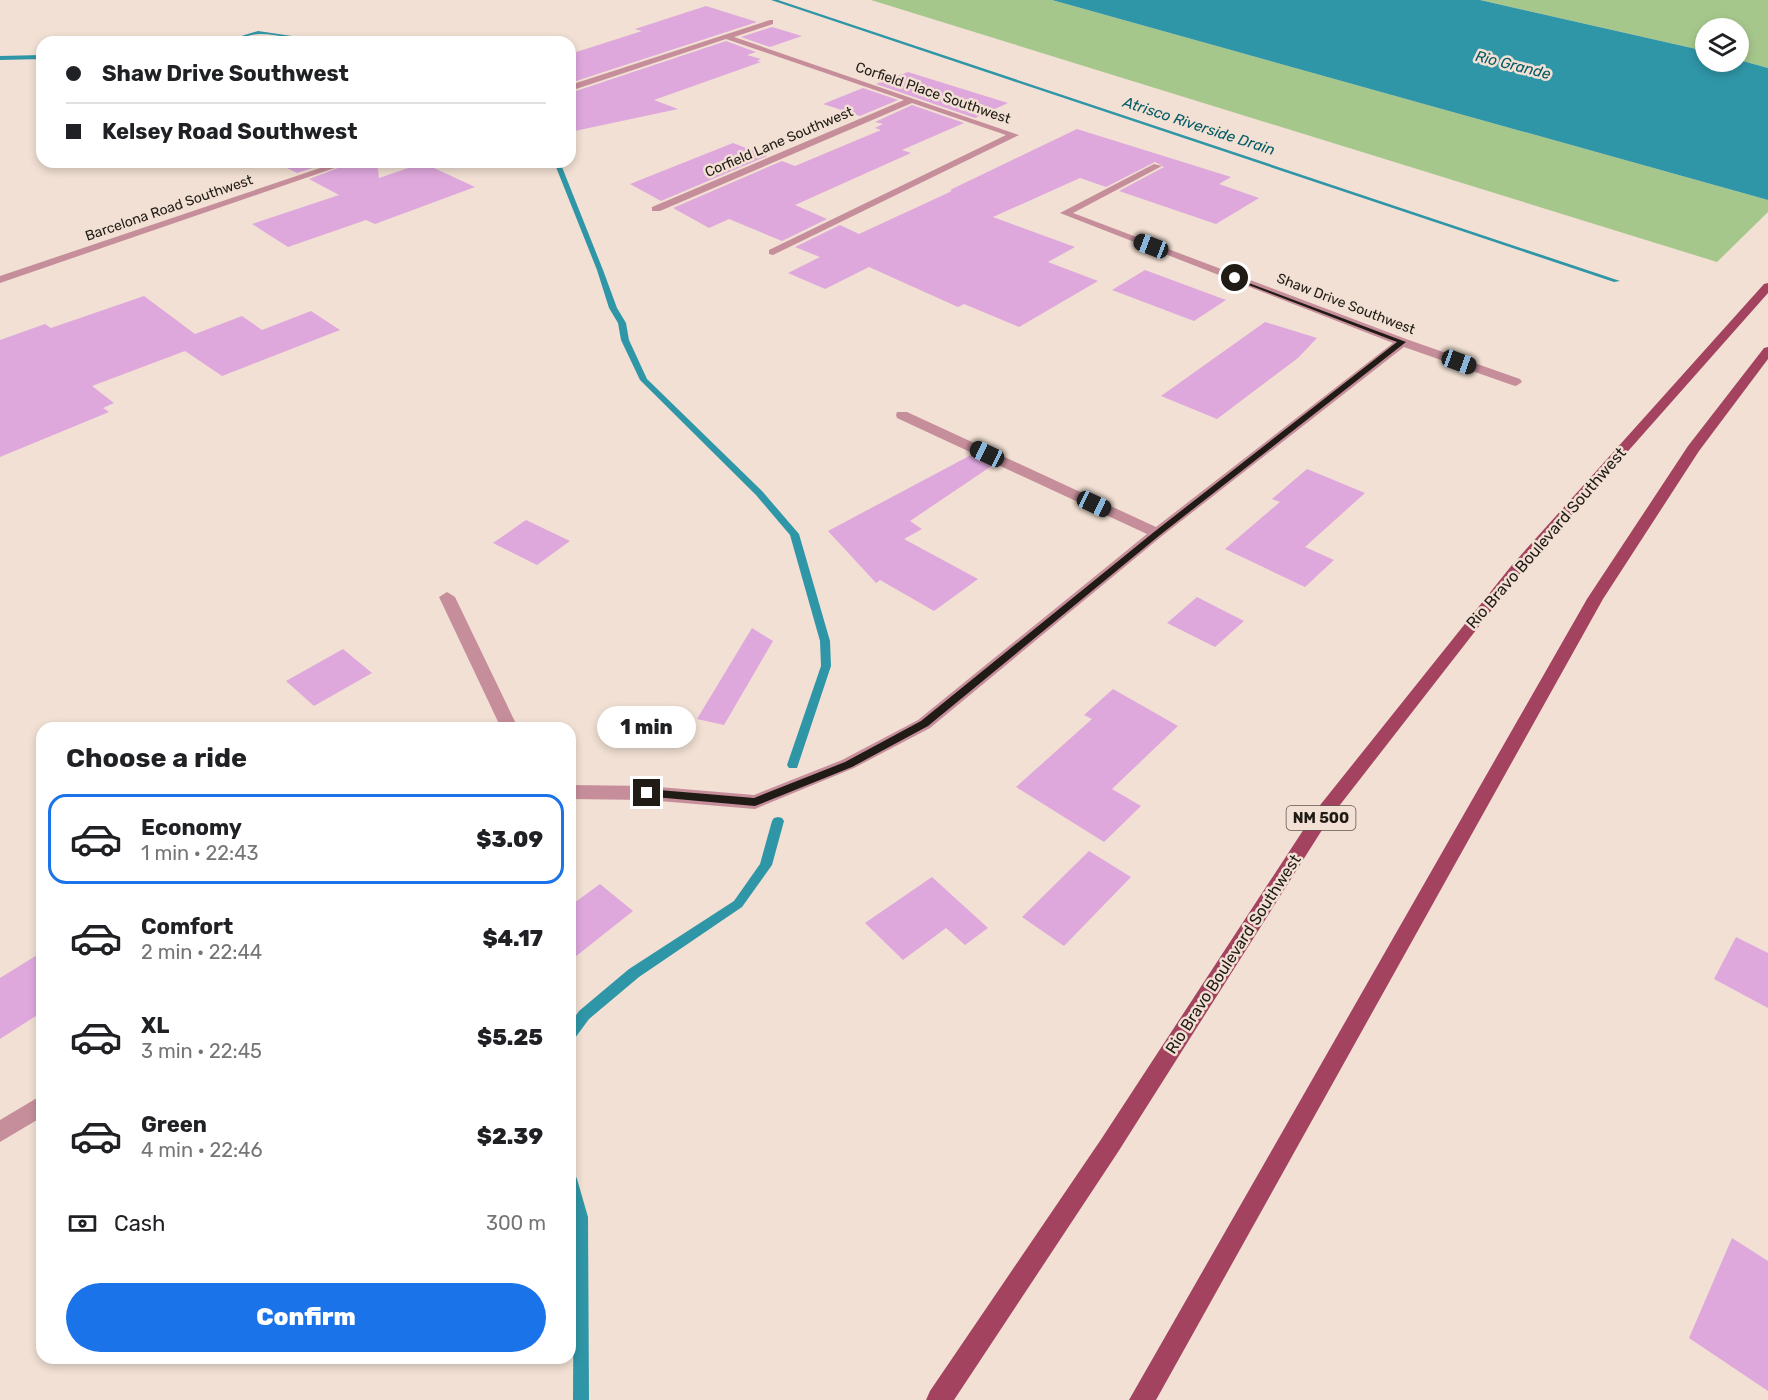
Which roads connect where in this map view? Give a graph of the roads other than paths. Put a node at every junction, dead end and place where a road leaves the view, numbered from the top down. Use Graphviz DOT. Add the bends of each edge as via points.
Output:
graph roads {
  1 [pos="770,22"];
  2 [pos="727,37"];
  3 [pos="576,86"];
  4 [pos="912,100"];
  5 [pos="1157,166"];
  6 [pos="329,168"];
  7 [pos="656,209"];
  8 [pos="773,252"];
  9 [pos="0,280"];
  10 [pos="1768,286"];
  11 [pos="1402,342"];
  12 [pos="1768,351"];
  13 [pos="1516,382"];
  14 [pos="902,415"];
  15 [pos="1157,533"];
  16 [pos="447,597"];
  17 [pos="507,722"];
  18 [pos="576,792"];
  19 [pos="36,1109"];
  20 [pos="0,1132"];
  21 [pos="939,1400"];
  22 [pos="1142,1400"];
  1 -- 2 [label="street"];
  2 -- 3 [label="street"];
  2 -- 4 [label="street, Corfield Place Southwest"];
  4 -- 7 [label="street, Corfield Lane Southwest"];
  4 -- 8 [label="street, Corfield Place Southwest" via="1014,135"];
  5 -- 11 [label="street, Shaw Drive Southwest" via="1065,213"];
  6 -- 9 [label="street, Barcelona Road Southwest"];
  10 -- 21 [label="main road, Rio Bravo Boulevard Southwest / NM 500" via="1517,567 1323,814 1110,1145"];
  11 -- 13 [label="street, Shaw Drive Southwest"];
  11 -- 15 [label="street"];
  12 -- 22 [label="main road" via="1692,449 1595,599"];
  14 -- 15 [label="street"];
  15 -- 18 [label="street" via="924,724 848,764 755,802 647,793"];
  16 -- 17 [label="street"];
  19 -- 20 [label="street"];
}
